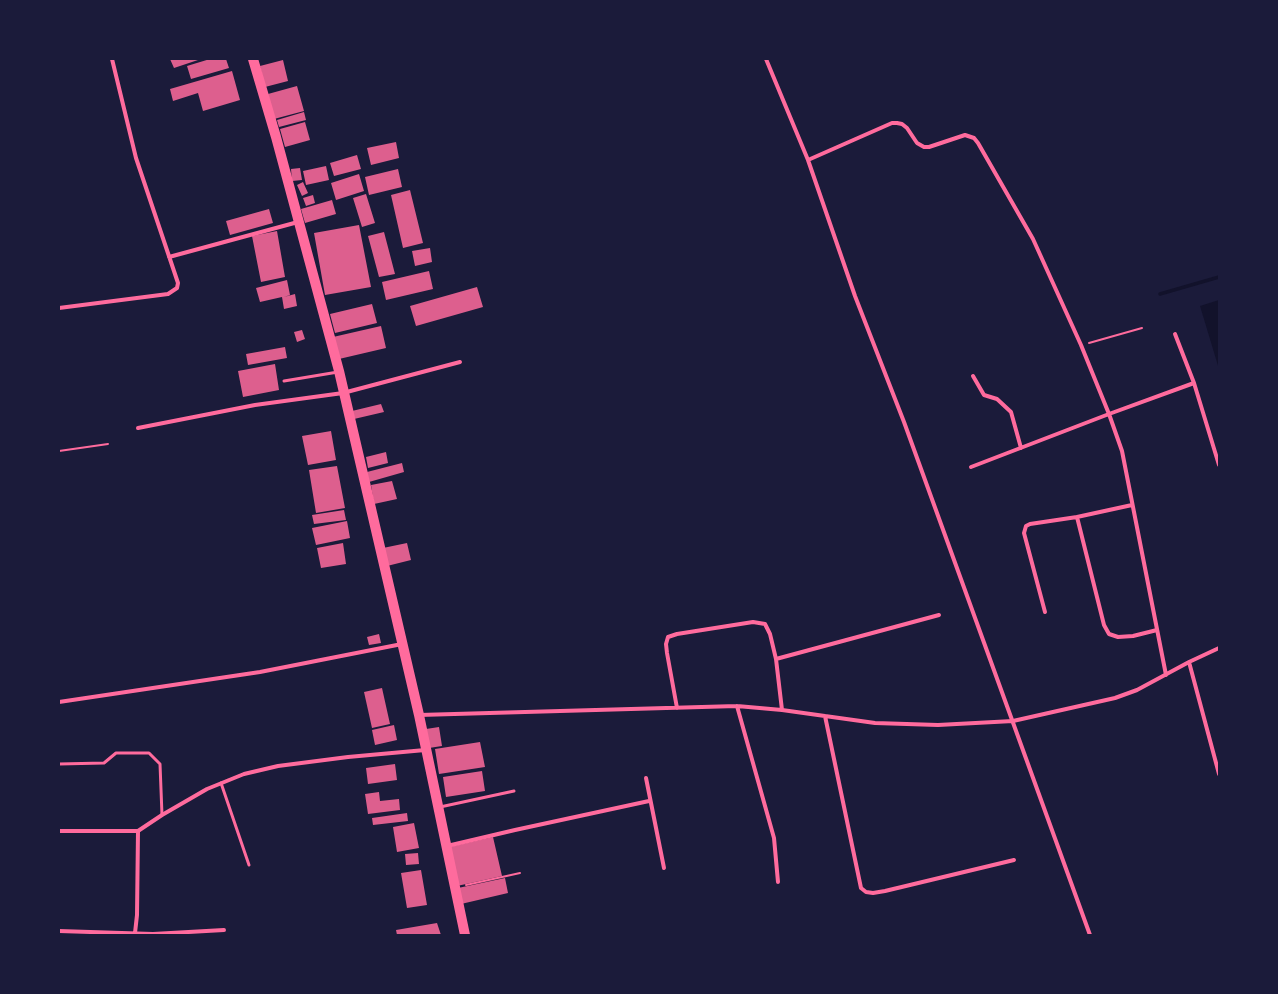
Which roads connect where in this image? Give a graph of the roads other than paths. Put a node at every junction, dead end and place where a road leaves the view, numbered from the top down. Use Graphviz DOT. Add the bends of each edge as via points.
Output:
graph roads {
  1 [pos="112,59"];
  2 [pos="253,59"];
  3 [pos="766,59"];
  4 [pos="808,160"];
  5 [pos="299,222"];
  6 [pos="169,257"];
  7 [pos="59,308"];
  8 [pos="1175,334"];
  9 [pos="460,362"];
  10 [pos="339,372"];
  11 [pos="973,376"];
  12 [pos="284,381"];
  13 [pos="1194,383"];
  14 [pos="343,393"];
  15 [pos="1109,414"];
  16 [pos="138,428"];
  17 [pos="1021,448"];
  18 [pos="1219,465"];
  19 [pos="971,467"];
  20 [pos="1132,505"];
  21 [pos="1077,517"];
  22 [pos="1045,612"];
  23 [pos="939,615"];
  24 [pos="1157,630"];
  25 [pos="402,643"];
  26 [pos="1219,648"];
  27 [pos="776,659"];
  28 [pos="1189,662"];
  29 [pos="1166,675"];
  30 [pos="59,702"];
  31 [pos="737,706"];
  32 [pos="677,708"];
  33 [pos="782,710"];
  34 [pos="419,715"];
  35 [pos="825,716"];
  36 [pos="1013,721"];
  37 [pos="426,750"];
  38 [pos="59,764"];
  39 [pos="1219,774"];
  40 [pos="646,778"];
  41 [pos="220,783"];
  42 [pos="514,791"];
  43 [pos="650,801"];
  44 [pos="439,808"];
  45 [pos="162,815"];
  46 [pos="59,831"];
  47 [pos="138,831"];
  48 [pos="447,846"];
  49 [pos="1014,860"];
  50 [pos="249,865"];
  51 [pos="664,868"];
  52 [pos="778,882"];
  53 [pos="224,930"];
  54 [pos="59,931"];
  55 [pos="135,933"];
  56 [pos="143,934"];
  57 [pos="465,935"];
  58 [pos="1090,935"];
  1 -- 6 [label="street" via="136,158"];
  2 -- 5 [label="main road"];
  3 -- 4 [label="street"];
  4 -- 15 [label="street" via="897,122 908,128 917,143 924,147 962,136 974,138 1033,239"];
  4 -- 36 [label="street"];
  5 -- 6 [label="street"];
  5 -- 10 [label="main road"];
  6 -- 7 [label="street" via="178,283 177,288 168,294"];
  8 -- 13 [label="street"];
  9 -- 14 [label="street"];
  10 -- 12 [label="lane"];
  10 -- 14 [label="main road"];
  11 -- 17 [label="street" via="984,395 996,399 1011,412"];
  13 -- 15 [label="street"];
  13 -- 18 [label="street"];
  14 -- 16 [label="street" via="255,405"];
  14 -- 25 [label="main road"];
  15 -- 17 [label="street"];
  15 -- 20 [label="street" via="1122,451"];
  17 -- 19 [label="street"];
  20 -- 21 [label="street"];
  20 -- 24 [label="street"];
  21 -- 22 [label="street" via="1030,524 1025,528 1024,533"];
  21 -- 24 [label="street" via="1108,634 1118,637 1133,636"];
  23 -- 27 [label="street"];
  24 -- 29 [label="street"];
  25 -- 30 [label="street" via="260,672"];
  25 -- 34 [label="main road"];
  26 -- 28 [label="street"];
  27 -- 32 [label="street" via="765,624 753,622 668,637 667,653"];
  27 -- 33 [label="street"];
  28 -- 29 [label="street"];
  28 -- 39 [label="street"];
  29 -- 36 [label="street" via="1115,698"];
  31 -- 32 [label="street"];
  31 -- 33 [label="street"];
  31 -- 52 [label="street" via="774,838"];
  32 -- 34 [label="street"];
  33 -- 35 [label="street"];
  34 -- 37 [label="main road"];
  35 -- 36 [label="street" via="875,723 938,725"];
  35 -- 49 [label="street" via="861,888 866,892 885,891"];
  36 -- 58 [label="street"];
  37 -- 41 [label="street" via="278,766"];
  37 -- 44 [label="main road"];
  38 -- 45 [label="lane" via="104,763 116,753 149,753 160,764"];
  40 -- 43 [label="street"];
  41 -- 45 [label="street"];
  41 -- 50 [label="lane"];
  42 -- 44 [label="lane"];
  43 -- 48 [label="street"];
  43 -- 51 [label="street"];
  44 -- 48 [label="main road"];
  45 -- 47 [label="street"];
  46 -- 47 [label="street"];
  47 -- 55 [label="street"];
  48 -- 57 [label="main road"];
  53 -- 56 [label="street"];
  54 -- 55 [label="street"];
  55 -- 56 [label="street"];
}
